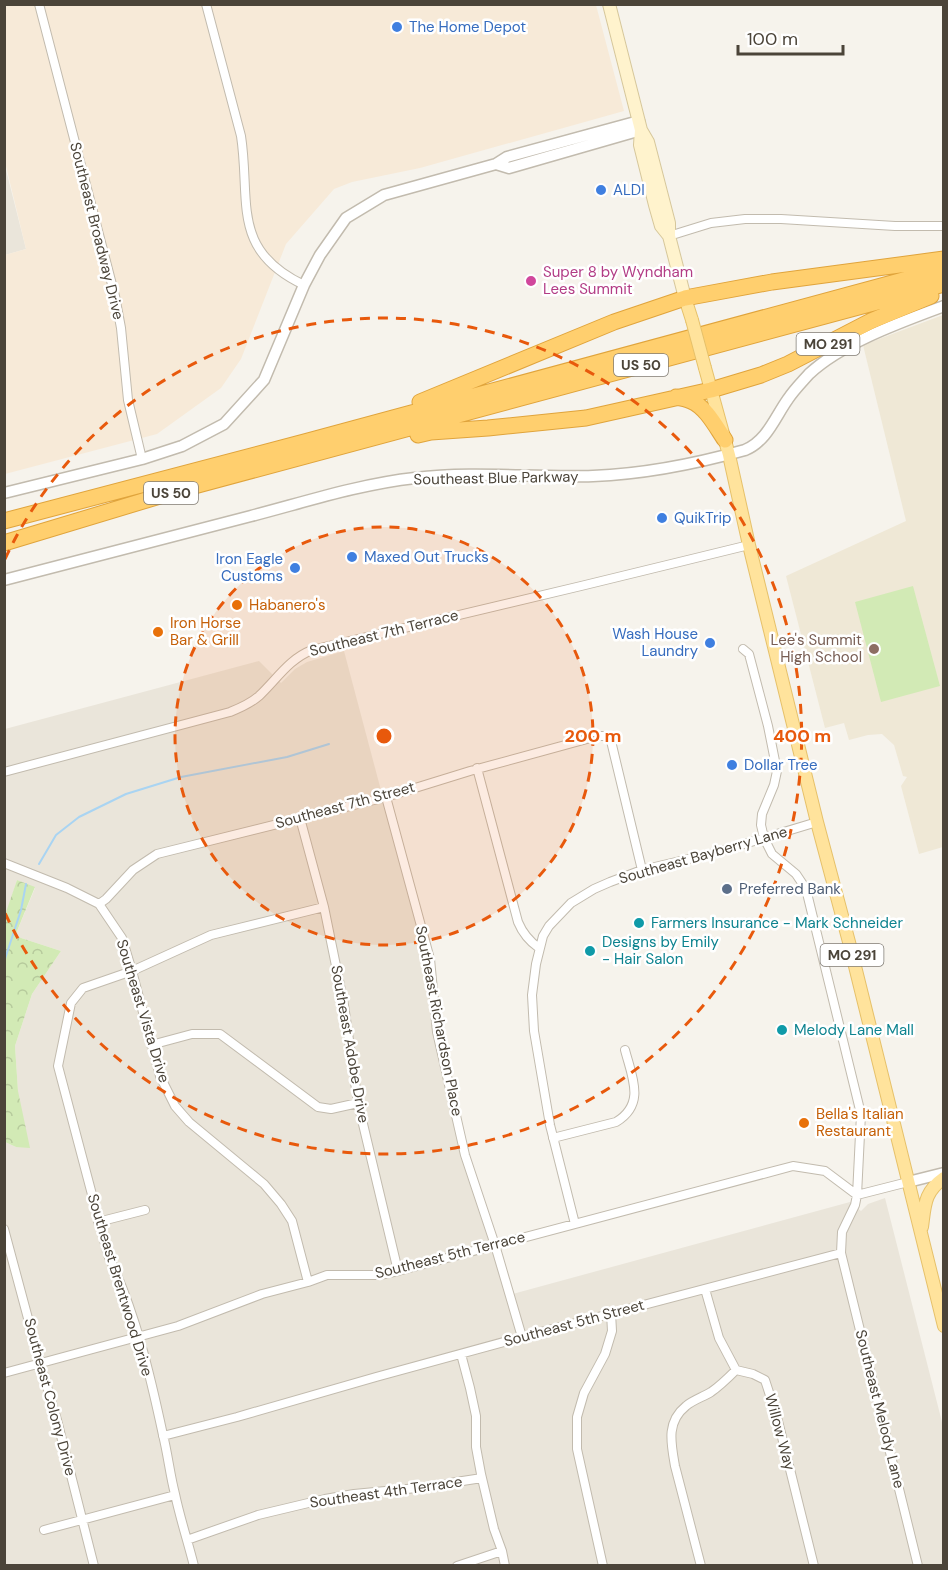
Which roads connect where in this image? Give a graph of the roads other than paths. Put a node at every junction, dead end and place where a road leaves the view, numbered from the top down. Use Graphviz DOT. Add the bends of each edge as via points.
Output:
graph roads {
  1 [pos="39,4"];
  2 [pos="206,4"];
  3 [pos="609,4"];
  4 [pos="640,125"];
  5 [pos="944,226"];
  6 [pos="669,236"];
  7 [pos="944,259"];
  8 [pos="944,269"];
  9 [pos="944,284"];
  10 [pos="304,285"];
  11 [pos="944,291"];
  12 [pos="685,298"];
  13 [pos="944,306"];
  14 [pos="711,390"];
  15 [pos="676,397"];
  16 [pos="308,441"];
  17 [pos="339,447"];
  18 [pos="727,447"];
  19 [pos="142,459"];
  20 [pos="4,493"];
  21 [pos="4,520"];
  22 [pos="4,543"];
  23 [pos="748,545"];
  24 [pos="4,580"];
  25 [pos="743,649"];
  26 [pos="477,768"];
  27 [pos="4,772"];
  28 [pos="386,797"];
  29 [pos="300,818"];
  30 [pos="817,822"];
  31 [pos="764,838"];
  32 [pos="4,863"];
  33 [pos="642,870"];
  34 [pos="99,904"];
  35 [pos="324,907"];
  36 [pos="539,948"];
  37 [pos="132,971"];
  38 [pos="151,1045"];
  39 [pos="625,1050"];
  40 [pos="358,1103"];
  41 [pos="553,1138"];
  42 [pos="944,1173"];
  43 [pos="944,1178"];
  44 [pos="908,1182"];
  45 [pos="857,1195"];
  46 [pos="145,1210"];
  47 [pos="98,1222"];
  48 [pos="575,1224"];
  49 [pos="4,1229"];
  50 [pos="921,1234"];
  51 [pos="495,1245"];
  52 [pos="841,1253"];
  53 [pos="398,1271"];
  54 [pos="308,1281"];
  55 [pos="705,1288"];
  56 [pos="611,1313"];
  57 [pos="944,1326"];
  58 [pos="522,1337"];
  59 [pos="138,1338"];
  60 [pos="461,1354"];
  61 [pos="40,1363"];
  62 [pos="736,1370"];
  63 [pos="4,1373"];
  64 [pos="163,1436"];
  65 [pos="482,1478"];
  66 [pos="175,1495"];
  67 [pos="82,1519"];
  68 [pos="44,1530"];
  69 [pos="187,1539"];
  70 [pos="502,1551"];
  71 [pos="94,1566"];
  72 [pos="194,1566"];
  73 [pos="457,1566"];
  74 [pos="505,1566"];
  75 [pos="603,1566"];
  76 [pos="701,1566"];
  77 [pos="814,1566"];
  78 [pos="918,1566"];
  1 -- 19 [label="street, Southeast Broadway Drive" via="115,296 128,400"];
  2 -- 10 [label="street" via="241,136 246,211 253,237 274,267"];
  3 -- 4 [label="main road"];
  4 -- 6 [label="main road" via="653,159"];
  4 -- 10 [label="street" via="509,168 496,164 384,195 346,218"];
  5 -- 6 [label="street" via="745,219 711,223"];
  6 -- 12 [label="main road"];
  7 -- 12 [label="highway"];
  8 -- 16 [label="highway, US 50"];
  9 -- 17 [label="highway, US 50"];
  10 -- 19 [label="street" via="264,380 226,421 182,446"];
  11 -- 14 [label="highway, MO 291" via="871,321 789,364"];
  12 -- 14 [label="main road, bridge"];
  12 -- 16 [label="highway" via="614,322 423,401 319,432"];
  13 -- 18 [label="street, Southeast Blue Parkway" via="828,359 788,398 758,443 745,450"];
  14 -- 15 [label="highway"];
  14 -- 18 [label="main road, MO 291"];
  15 -- 17 [label="highway" via="586,418 431,432 350,449"];
  15 -- 18 [label="highway" via="691,401 709,416"];
  16 -- 21 [label="highway, US 50"];
  17 -- 22 [label="highway, US 50"];
  18 -- 23 [label="main road, MO 291"];
  18 -- 24 [label="street, Southeast Blue Parkway" via="657,471 566,477 453,475 387,482"];
  19 -- 20 [label="street"];
  23 -- 27 [label="street, Southeast 7th Terrace" via="312,650 292,661 258,697 239,708"];
  23 -- 30 [label="main road, MO 291"];
  25 -- 31 [label="street" via="749,654 777,764 776,778 762,814"];
  26 -- 28 [label="street, Southeast 7th Street"];
  26 -- 33 [label="street, Southeast 7th Street" via="608,736"];
  26 -- 36 [label="street" via="518,922 525,937"];
  28 -- 29 [label="street, Southeast 7th Street"];
  28 -- 51 [label="street, Southeast Richardson Place" via="430,959 437,1032 465,1155"];
  29 -- 34 [label="street, Southeast 7th Street" via="157,854 133,870"];
  29 -- 35 [label="street, Southeast Adobe Drive"];
  30 -- 31 [label="street, Southeast Bayberry Lane"];
  30 -- 44 [label="main road, MO 291"];
  31 -- 33 [label="street, Southeast Bayberry Lane"];
  31 -- 45 [label="street" via="772,854 796,873 806,890 861,1114"];
  32 -- 34 [label="street, Southeast Vista Drive"];
  33 -- 36 [label="street, Southeast Bayberry Lane" via="594,889 571,903 549,926"];
  34 -- 37 [label="street, Southeast Vista Drive" via="122,938"];
  35 -- 37 [label="street, Southeast Brentwood Drive" via="211,935"];
  35 -- 40 [label="street, Southeast Adobe Drive"];
  36 -- 41 [label="street, Southeast Bayberry Lane" via="532,1013"];
  37 -- 38 [label="street, Southeast Vista Drive"];
  37 -- 47 [label="street, Southeast Brentwood Drive" via="83,988 71,1003 58,1066"];
  38 -- 40 [label="street" via="192,1034 220,1034 318,1107 331,1109"];
  38 -- 54 [label="street, Southeast Vista Drive" via="175,1106 264,1184 281,1204 292,1221"];
  39 -- 41 [label="street" via="635,1095 629,1111 616,1122"];
  40 -- 53 [label="street, Southeast Adobe Drive"];
  41 -- 48 [label="street, Southeast Bayberry Lane"];
  42 -- 44 [label="street"];
  43 -- 50 [label="main road" via="926,1198"];
  44 -- 45 [label="street"];
  44 -- 50 [label="main road, MO 291"];
  45 -- 48 [label="street, Southeast 5th Terrace" via="825,1171 793,1166"];
  45 -- 52 [label="street" via="842,1232"];
  46 -- 47 [label="street"];
  47 -- 59 [label="street, Southeast Brentwood Drive"];
  48 -- 51 [label="street, Southeast 5th Terrace"];
  49 -- 61 [label="street, Southeast Colony Drive"];
  50 -- 57 [label="main road, MO 291"];
  51 -- 53 [label="street, Southeast 5th Terrace"];
  51 -- 58 [label="street, Southeast Richardson Place"];
  52 -- 55 [label="street, Southeast 5th Street"];
  52 -- 78 [label="street, Southeast Melody Lane"];
  53 -- 54 [label="street, Southeast 5th Terrace" via="327,1275"];
  54 -- 59 [label="street, Southeast 5th Terrace"];
  55 -- 56 [label="street, Southeast 5th Street"];
  55 -- 62 [label="street" via="719,1338"];
  56 -- 58 [label="street, Southeast 5th Street"];
  56 -- 75 [label="street" via="612,1331 605,1354 584,1393 577,1417 577,1449"];
  58 -- 60 [label="street, Southeast 5th Street"];
  59 -- 61 [label="street, Southeast 5th Terrace"];
  59 -- 64 [label="street, Southeast Brentwood Drive"];
  60 -- 64 [label="street, Southeast 5th Street"];
  60 -- 65 [label="street" via="476,1416"];
  61 -- 63 [label="street, Southeast 5th Terrace"];
  61 -- 67 [label="street, Southeast Colony Drive"];
  62 -- 76 [label="street" via="711,1392 687,1405 675,1418 671,1431 675,1466"];
  62 -- 77 [label="street, Willow Way" via="765,1380"];
  64 -- 66 [label="street, Southeast Brentwood Drive"];
  65 -- 69 [label="street, Southeast 4th Terrace" via="326,1499 258,1515"];
  65 -- 70 [label="street"];
  66 -- 67 [label="street"];
  66 -- 69 [label="street, Southeast Brentwood Drive"];
  67 -- 68 [label="street"];
  67 -- 71 [label="street, Southeast Colony Drive"];
  69 -- 72 [label="street, Southeast Brentwood Drive"];
  70 -- 73 [label="street"];
  70 -- 74 [label="street"];
}
